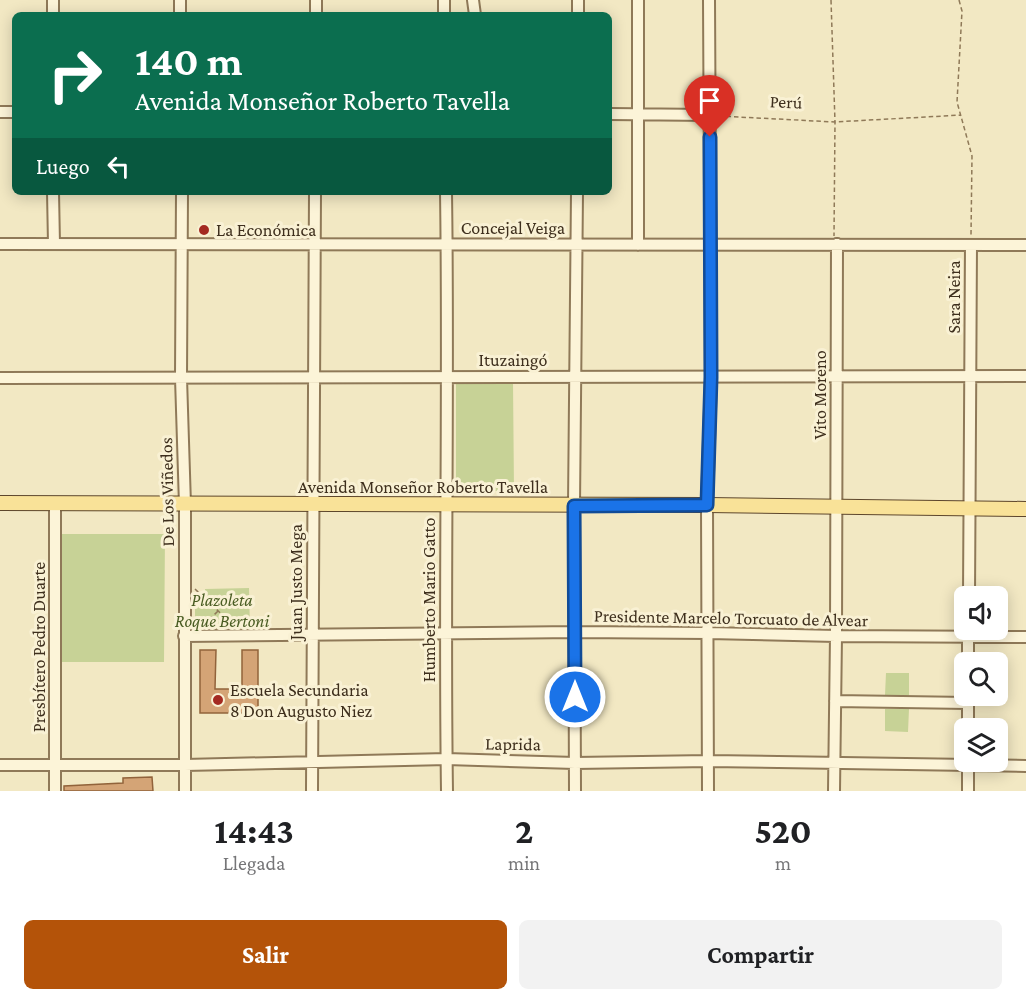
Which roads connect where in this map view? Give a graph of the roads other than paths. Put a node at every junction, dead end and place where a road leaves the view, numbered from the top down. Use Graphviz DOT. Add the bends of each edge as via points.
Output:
graph roads {
  1 [pos="638,0"];
  2 [pos="710,0"];
  3 [pos="612,114"];
  4 [pos="638,114"];
  5 [pos="710,115"];
  6 [pos="53,195"];
  7 [pos="182,195"];
  8 [pos="315,195"];
  9 [pos="446,195"];
  10 [pos="577,195"];
  11 [pos="0,244"];
  12 [pos="54,244"];
  13 [pos="182,244"];
  14 [pos="314,244"];
  15 [pos="577,244"];
  16 [pos="638,244"];
  17 [pos="837,244"];
  18 [pos="971,244"];
  19 [pos="1026,244"];
  20 [pos="447,245"];
  21 [pos="710,245"];
  22 [pos="448,376"];
  23 [pos="576,376"];
  24 [pos="970,376"];
  25 [pos="1026,376"];
  26 [pos="314,377"];
  27 [pos="711,377"];
  28 [pos="836,377"];
  29 [pos="0,378"];
  30 [pos="181,378"];
  31 [pos="0,503"];
  32 [pos="55,503"];
  33 [pos="185,505"];
  34 [pos="312,505"];
  35 [pos="445,505"];
  36 [pos="707,505"];
  37 [pos="574,506"];
  38 [pos="836,506"];
  39 [pos="970,507"];
  40 [pos="1026,509"];
  41 [pos="969,586"];
  42 [pos="574,632"];
  43 [pos="709,633"];
  44 [pos="313,634"];
  45 [pos="445,634"];
  46 [pos="954,634"];
  47 [pos="188,636"];
  48 [pos="836,636"];
  49 [pos="1008,636"];
  50 [pos="1026,637"];
  51 [pos="954,699"];
  52 [pos="835,701"];
  53 [pos="447,759"];
  54 [pos="709,761"];
  55 [pos="313,762"];
  56 [pos="575,762"];
  57 [pos="954,763"];
  58 [pos="56,764"];
  59 [pos="834,764"];
  60 [pos="0,765"];
  61 [pos="185,765"];
  62 [pos="1008,765"];
  63 [pos="1026,766"];
  64 [pos="968,772"];
  65 [pos="55,791"];
  66 [pos="185,791"];
  67 [pos="312,791"];
  68 [pos="447,791"];
  69 [pos="574,791"];
  70 [pos="708,791"];
  71 [pos="834,791"];
  72 [pos="968,791"];
  1 -- 4 [label="street"];
  2 -- 5 [label="street"];
  3 -- 4 [label="street"];
  4 -- 5 [label="street"];
  4 -- 16 [label="street"];
  5 -- 21 [label="street"];
  6 -- 12 [label="street"];
  7 -- 13 [label="street, De Los Viñedos"];
  8 -- 14 [label="street, Juan Justo Mega"];
  9 -- 20 [label="street, Humberto Mario Gatto"];
  10 -- 15 [label="street"];
  11 -- 12 [label="street, Concejal Veiga"];
  12 -- 13 [label="street, Concejal Veiga"];
  13 -- 14 [label="street, Concejal Veiga"];
  13 -- 30 [label="street, De Los Viñedos"];
  14 -- 20 [label="street, Concejal Veiga"];
  14 -- 26 [label="street, Juan Justo Mega"];
  15 -- 16 [label="street, Concejal Veiga"];
  15 -- 20 [label="street, Concejal Veiga"];
  15 -- 23 [label="street"];
  16 -- 21 [label="street, Concejal Veiga"];
  17 -- 18 [label="street, Concejal Veiga"];
  17 -- 21 [label="street, Concejal Veiga"];
  17 -- 28 [label="street, Vito Moreno"];
  18 -- 19 [label="street, Concejal Veiga"];
  18 -- 24 [label="street, Sara Neira"];
  20 -- 22 [label="street, Humberto Mario Gatto"];
  21 -- 27 [label="street"];
  22 -- 23 [label="street, Ituzaingó"];
  22 -- 26 [label="street, Ituzaingó"];
  22 -- 35 [label="street, Humberto Mario Gatto"];
  23 -- 27 [label="street, Ituzaingó"];
  23 -- 37 [label="street"];
  24 -- 25 [label="street, Ituzaingó"];
  24 -- 28 [label="street, Ituzaingó"];
  24 -- 39 [label="street, Sara Neira"];
  26 -- 30 [label="street, Ituzaingó"];
  26 -- 34 [label="street, Juan Justo Mega"];
  27 -- 28 [label="street, Ituzaingó"];
  27 -- 36 [label="street"];
  28 -- 38 [label="street, Vito Moreno"];
  29 -- 30 [label="street, Ituzaingó"];
  30 -- 33 [label="street, De Los Viñedos"];
  31 -- 32 [label="main road, Avenida Monseñor Roberto Tavella"];
  32 -- 33 [label="main road, Avenida Monseñor Roberto Tavella"];
  32 -- 58 [label="street, Presbítero Pedro Duarte"];
  33 -- 34 [label="main road, Avenida Monseñor Roberto Tavella"];
  33 -- 47 [label="street, De Los Viñedos"];
  34 -- 35 [label="main road, Avenida Monseñor Roberto Tavella"];
  34 -- 44 [label="street, Juan Justo Mega"];
  35 -- 37 [label="main road, Avenida Monseñor Roberto Tavella"];
  35 -- 45 [label="street, Humberto Mario Gatto"];
  36 -- 37 [label="main road, Avenida Monseñor Roberto Tavella"];
  36 -- 38 [label="main road, Avenida Monseñor Roberto Tavella"];
  36 -- 43 [label="street"];
  37 -- 42 [label="street"];
  38 -- 39 [label="main road, Avenida Monseñor Roberto Tavella"];
  38 -- 48 [label="street, Vito Moreno"];
  39 -- 40 [label="main road, Avenida Monseñor Roberto Tavella"];
  39 -- 41 [label="street, Sara Neira"];
  42 -- 43 [label="street, Presidente Marcelo Torcuato de Alvear"];
  42 -- 45 [label="street, Presidente Marcelo Torcuato de Alvear"];
  42 -- 56 [label="street"];
  43 -- 48 [label="street, Presidente Marcelo Torcuato de Alvear"];
  43 -- 54 [label="street"];
  44 -- 45 [label="street, Presidente Marcelo Torcuato de Alvear"];
  44 -- 47 [label="street, Presidente Marcelo Torcuato de Alvear"];
  44 -- 55 [label="street, Juan Justo Mega"];
  45 -- 53 [label="street, Humberto Mario Gatto"];
  46 -- 48 [label="street, Presidente Marcelo Torcuato de Alvear"];
  47 -- 61 [label="street, De Los Viñedos"];
  48 -- 52 [label="street, Vito Moreno"];
  49 -- 50 [label="street, Presidente Marcelo Torcuato de Alvear"];
  51 -- 52 [label="street"];
  52 -- 59 [label="street, Vito Moreno"];
  53 -- 55 [label="street, Laprida"];
  53 -- 56 [label="street, Laprida"];
  53 -- 68 [label="street, Humberto Mario Gatto"];
  54 -- 56 [label="street, Laprida"];
  54 -- 59 [label="street, Laprida"];
  54 -- 70 [label="street"];
  55 -- 61 [label="street, Laprida"];
  55 -- 67 [label="street, Juan Justo Mega"];
  56 -- 69 [label="street"];
  57 -- 59 [label="street, Laprida"];
  58 -- 60 [label="street, Laprida"];
  58 -- 61 [label="street, Laprida"];
  58 -- 65 [label="street, Presbítero Pedro Duarte"];
  59 -- 71 [label="street, Vito Moreno"];
  61 -- 66 [label="street, De Los Viñedos"];
  62 -- 63 [label="street, Laprida"];
  64 -- 72 [label="street"];
}
